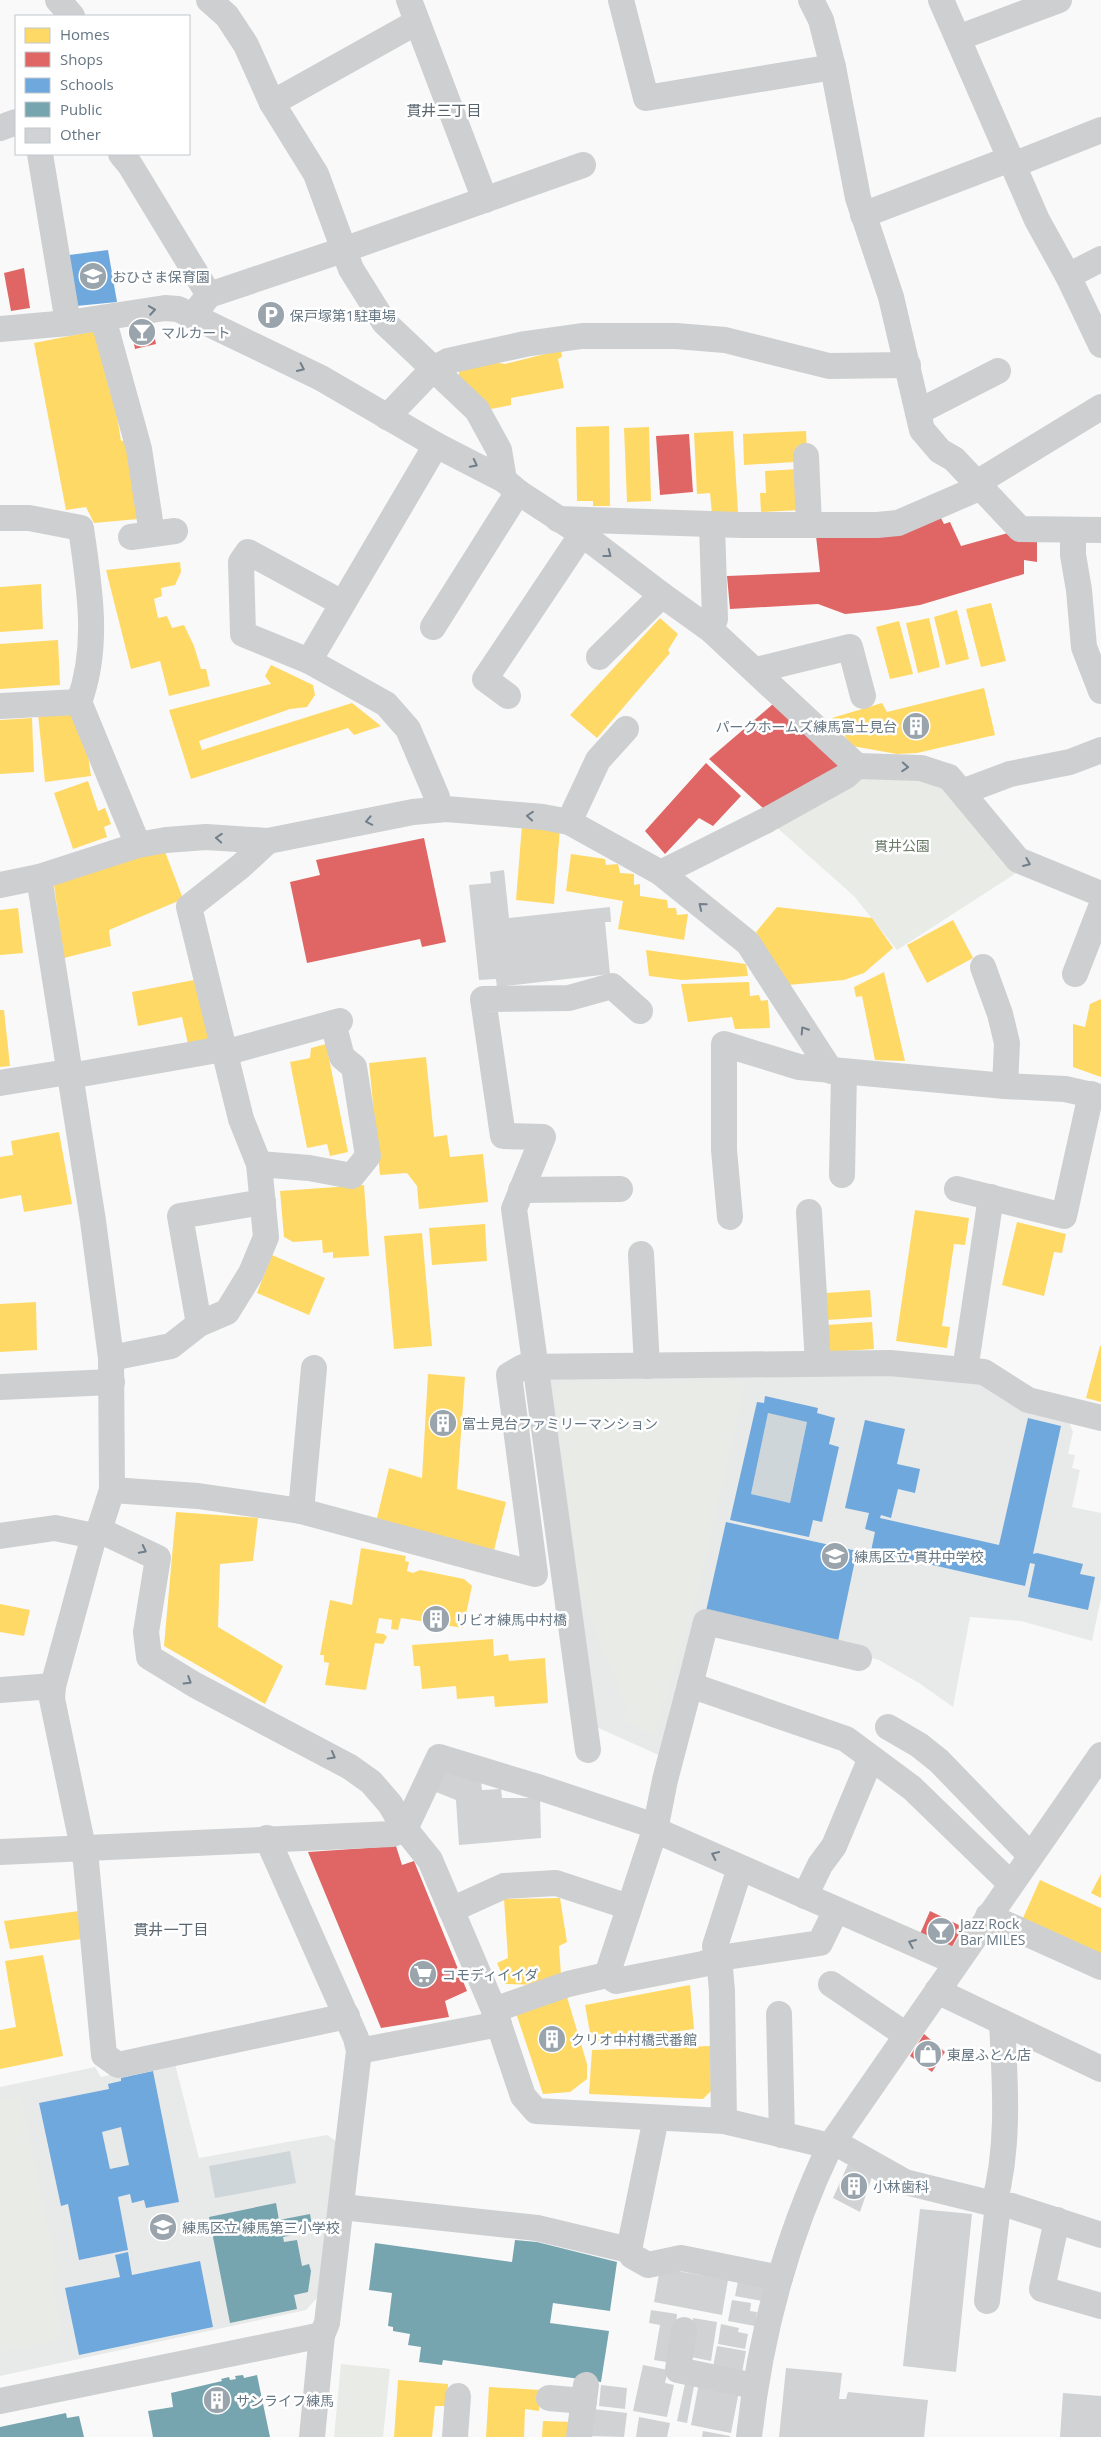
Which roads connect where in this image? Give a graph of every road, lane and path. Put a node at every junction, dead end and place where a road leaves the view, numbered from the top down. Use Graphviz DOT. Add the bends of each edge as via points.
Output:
graph roads {
  1 [pos="58,0"];
  2 [pos="209,0"];
  3 [pos="621,0"];
  4 [pos="812,0"];
  5 [pos="941,0"];
  6 [pos="1059,0"];
  7 [pos="413,11"];
  8 [pos="71,15"];
  9 [pos="958,38"];
  10 [pos="833,67"];
  11 [pos="272,103"];
  12 [pos="15,122"];
  13 [pos="0,128"];
  14 [pos="1101,130"];
  15 [pos="40,155"];
  16 [pos="122,155"];
  17 [pos="1012,162"];
  18 [pos="583,165"];
  19 [pos="485,200"];
  20 [pos="863,215"];
  21 [pos="343,250"];
  22 [pos="1101,259"];
  23 [pos="1068,276"];
  24 [pos="209,294"];
  25 [pos="192,316"];
  26 [pos="103,318"];
  27 [pos="68,323"];
  28 [pos="0,328"];
  29 [pos="1098,329"];
  30 [pos="908,365"];
  31 [pos="433,369"];
  32 [pos="998,371"];
  33 [pos="1101,407"];
  34 [pos="918,412"];
  35 [pos="387,417"];
  36 [pos="436,445"];
  37 [pos="806,456"];
  38 [pos="511,486"];
  39 [pos="977,486"];
  40 [pos="0,518"];
  41 [pos="558,519"];
  42 [pos="712,524"];
  43 [pos="809,525"];
  44 [pos="1073,530"];
  45 [pos="1101,530"];
  46 [pos="153,534"];
  47 [pos="582,534"];
  48 [pos="662,596"];
  49 [pos="342,603"];
  50 [pos="433,627"];
  51 [pos="711,630"];
  52 [pos="599,657"];
  53 [pos="309,661"];
  54 [pos="756,670"];
  55 [pos="1101,691"];
  56 [pos="508,696"];
  57 [pos="863,696"];
  58 [pos="79,702"];
  59 [pos="0,706"];
  60 [pos="626,729"];
  61 [pos="1101,750"];
  62 [pos="857,766"];
  63 [pos="962,792"];
  64 [pos="436,809"];
  65 [pos="569,822"];
  66 [pos="268,841"];
  67 [pos="138,846"];
  68 [pos="661,873"];
  69 [pos="39,877"];
  70 [pos="0,885"];
  71 [pos="1101,894"];
  72 [pos="1101,907"];
  73 [pos="983,967"];
  74 [pos="1075,974"];
  75 [pos="640,1011"];
  76 [pos="224,1051"];
  77 [pos="837,1072"];
  78 [pos="69,1074"];
  79 [pos="0,1083"];
  80 [pos="1005,1086"];
  81 [pos="1096,1096"];
  82 [pos="259,1164"];
  83 [pos="842,1175"];
  84 [pos="620,1189"];
  85 [pos="957,1189"];
  86 [pos="521,1190"];
  87 [pos="991,1198"];
  88 [pos="263,1202"];
  89 [pos="809,1212"];
  90 [pos="730,1217"];
  91 [pos="641,1254"];
  92 [pos="199,1324"];
  93 [pos="818,1363"];
  94 [pos="534,1366"];
  95 [pos="647,1366"];
  96 [pos="314,1368"];
  97 [pos="112,1370"];
  98 [pos="965,1370"];
  99 [pos="0,1387"];
  100 [pos="1101,1418"];
  101 [pos="112,1490"];
  102 [pos="301,1511"];
  103 [pos="96,1533"];
  104 [pos="0,1536"];
  105 [pos="859,1658"];
  106 [pos="690,1685"];
  107 [pos="53,1686"];
  108 [pos="0,1690"];
  109 [pos="888,1727"];
  110 [pos="588,1750"];
  111 [pos="1101,1755"];
  112 [pos="871,1758"];
  113 [pos="655,1828"];
  114 [pos="406,1829"];
  115 [pos="267,1838"];
  116 [pos="82,1846"];
  117 [pos="0,1852"];
  118 [pos="1030,1855"];
  119 [pos="740,1868"];
  120 [pos="1010,1883"];
  121 [pos="805,1896"];
  122 [pos="629,1907"];
  123 [pos="451,1910"];
  124 [pos="836,1910"];
  125 [pos="988,1916"];
  126 [pos="719,1958"];
  127 [pos="956,1962"];
  128 [pos="1101,1968"];
  129 [pos="608,1975"];
  130 [pos="831,1984"];
  131 [pos="936,1991"];
  132 [pos="779,2014"];
  133 [pos="347,2016"];
  134 [pos="496,2017"];
  135 [pos="1002,2022"];
  136 [pos="906,2035"];
  137 [pos="359,2051"];
  138 [pos="1101,2069"];
  139 [pos="656,2118"];
  140 [pos="724,2121"];
  141 [pos="782,2135"];
  142 [pos="832,2144"];
  143 [pos="996,2204"];
  144 [pos="342,2206"];
  145 [pos="1057,2220"];
  146 [pos="1101,2235"];
  147 [pos="629,2250"];
  148 [pos="780,2278"];
  149 [pos="987,2300"];
  150 [pos="1101,2306"];
  151 [pos="684,2330"];
  152 [pos="322,2335"];
  153 [pos="754,2386"];
  154 [pos="458,2396"];
  155 [pos="548,2398"];
  156 [pos="0,2401"];
  157 [pos="312,2437"];
  158 [pos="455,2437"];
  159 [pos="579,2437"];
  160 [pos="749,2437"];
  1 -- 8 [label="street"];
  2 -- 11 [label="street" via="227,16 246,45"];
  3 -- 10 [label="street" via="646,98"];
  4 -- 10 [label="street"];
  5 -- 9 [label="street"];
  6 -- 9 [label="street"];
  7 -- 11 [label="street"];
  7 -- 19 [label="street"];
  9 -- 17 [label="street"];
  10 -- 20 [label="street"];
  11 -- 21 [label="street" via="316,174"];
  12 -- 13 [label="street"];
  14 -- 17 [label="street"];
  15 -- 27 [label="street"];
  16 -- 24 [label="street"];
  17 -- 20 [label="street"];
  17 -- 23 [label="street" via="1037,220"];
  18 -- 19 [label="street"];
  19 -- 21 [label="street"];
  20 -- 30 [label="street" via="891,297"];
  21 -- 24 [label="street"];
  21 -- 31 [label="street" via="384,322"];
  22 -- 23 [label="street"];
  23 -- 29 [label="street"];
  24 -- 25 [label="street"];
  26 -- 25 [label="street, one-way" via="165,308 178,309"];
  25 -- 35 [label="street, one-way" via="321,378"];
  26 -- 27 [label="street"];
  26 -- 46 [label="street" via="139,449"];
  27 -- 28 [label="street"];
  30 -- 31 [label="street" via="829,366 725,340 598,336 525,344 448,361"];
  30 -- 34 [label="street"];
  31 -- 35 [label="street"];
  31 -- 38 [label="street" via="477,410 499,450"];
  32 -- 34 [label="street"];
  33 -- 39 [label="street"];
  34 -- 39 [label="street" via="922,430"];
  35 -- 36 [label="street"];
  36 -- 38 [label="street, one-way"];
  36 -- 49 [label="street"];
  37 -- 43 [label="street"];
  38 -- 41 [label="street"];
  38 -- 50 [label="street"];
  39 -- 43 [label="street" via="898,523"];
  39 -- 44 [label="street" via="1020,529"];
  40 -- 58 [label="street" via="29,518 81,528 91,597 89,660 86,684"];
  41 -- 42 [label="street"];
  41 -- 47 [label="street"];
  42 -- 43 [label="street"];
  42 -- 51 [label="street" via="716,619"];
  44 -- 45 [label="street"];
  44 -- 55 [label="street" via="1084,648"];
  47 -- 48 [label="street, one-way"];
  47 -- 56 [label="street" via="485,679"];
  48 -- 51 [label="street"];
  48 -- 52 [label="street"];
  49 -- 53 [label="street"];
  49 -- 53 [label="street" via="248,552 241,562 243,634"];
  51 -- 54 [label="street"];
  53 -- 64 [label="street" via="386,704 408,729 437,797"];
  54 -- 57 [label="street" via="850,647"];
  54 -- 62 [label="street"];
  58 -- 59 [label="street"];
  58 -- 67 [label="street"];
  60 -- 65 [label="street" via="598,760"];
  61 -- 63 [label="street" via="1070,762 1010,774"];
  62 -- 63 [label="street, one-way" via="921,768 949,777"];
  62 -- 68 [label="street" via="846,776 767,820"];
  63 -- 71 [label="street, one-way" via="1018,860"];
  65 -- 64 [label="street, one-way"];
  64 -- 66 [label="street, one-way"];
  65 -- 68 [label="street"];
  66 -- 67 [label="street, one-way" via="206,837"];
  66 -- 76 [label="street" via="189,907"];
  67 -- 69 [label="street"];
  77 -- 68 [label="street, one-way" via="748,943"];
  69 -- 70 [label="street"];
  69 -- 78 [label="street"];
  72 -- 74 [label="street"];
  73 -- 80 [label="street" via="1000,1014 1006,1043"];
  75 -- 86 [label="street" via="612,986 569,998 483,999 503,1136 543,1137"];
  76 -- 78 [label="street"];
  76 -- 82 [label="street" via="241,1119"];
  76 -- 82 [label="street" via="337,1022 342,1057 354,1067 368,1156 352,1176"];
  77 -- 80 [label="street"];
  77 -- 83 [label="street"];
  77 -- 90 [label="street" via="799,1067 724,1044 724,1150"];
  78 -- 79 [label="street"];
  78 -- 97 [label="street"];
  80 -- 81 [label="street" via="1064,1089"];
  81 -- 87 [label="street" via="1064,1216"];
  82 -- 88 [label="street"];
  84 -- 86 [label="street"];
  85 -- 87 [label="street"];
  86 -- 94 [label="street" via="514,1209"];
  87 -- 98 [label="street"];
  88 -- 92 [label="street" via="266,1237 251,1273 227,1312"];
  88 -- 92 [label="street" via="180,1216"];
  89 -- 93 [label="street"];
  91 -- 95 [label="street"];
  92 -- 97 [label="street" via="171,1346"];
  93 -- 95 [label="street"];
  93 -- 98 [label="street" via="890,1363"];
  94 -- 95 [label="street"];
  94 -- 102 [label="street" via="523,1367 509,1375 535,1574"];
  94 -- 110 [label="street"];
  96 -- 102 [label="street"];
  97 -- 99 [label="street"];
  97 -- 101 [label="street"];
  98 -- 100 [label="street" via="984,1372 1028,1400"];
  101 -- 102 [label="street" via="198,1496"];
  101 -- 103 [label="street"];
  103 -- 104 [label="street" via="55,1528"];
  103 -- 107 [label="street"];
  103 -- 114 [label="street, one-way" via="158,1558 146,1632 149,1656 195,1685 350,1766 371,1782"];
  105 -- 106 [label="street" via="706,1622"];
  106 -- 112 [label="street" via="846,1739"];
  106 -- 113 [label="street"];
  107 -- 108 [label="street"];
  107 -- 116 [label="street" via="52,1699"];
  109 -- 118 [label="street" via="939,1761"];
  111 -- 118 [label="street"];
  112 -- 120 [label="street" via="912,1788"];
  112 -- 121 [label="street" via="834,1846 820,1865"];
  113 -- 114 [label="street" via="439,1757"];
  119 -- 113 [label="street, one-way"];
  113 -- 122 [label="street"];
  114 -- 115 [label="street" via="392,1834"];
  114 -- 123 [label="street" via="430,1860"];
  115 -- 116 [label="street"];
  115 -- 133 [label="street"];
  116 -- 117 [label="street"];
  116 -- 133 [label="street" via="104,2055 118,2065"];
  118 -- 120 [label="street"];
  119 -- 121 [label="street"];
  119 -- 126 [label="street" via="715,1946"];
  120 -- 125 [label="street"];
  121 -- 124 [label="street"];
  122 -- 123 [label="street" via="556,1883 504,1886"];
  122 -- 129 [label="street"];
  123 -- 134 [label="street"];
  124 -- 126 [label="street" via="820,1943"];
  127 -- 124 [label="street, one-way"];
  125 -- 127 [label="street"];
  125 -- 128 [label="street"];
  126 -- 129 [label="street" via="616,1981"];
  126 -- 140 [label="street"];
  127 -- 131 [label="street"];
  129 -- 134 [label="street" via="568,1984"];
  130 -- 136 [label="street"];
  131 -- 135 [label="street"];
  131 -- 136 [label="street"];
  132 -- 141 [label="street"];
  133 -- 137 [label="street"];
  134 -- 137 [label="street"];
  134 -- 139 [label="street" via="523,2096 536,2110"];
  135 -- 138 [label="street"];
  135 -- 143 [label="street" via="1004,2150"];
  136 -- 142 [label="street"];
  137 -- 144 [label="street"];
  139 -- 140 [label="street"];
  139 -- 147 [label="street"];
  140 -- 141 [label="street"];
  141 -- 142 [label="street"];
  142 -- 143 [label="street" via="905,2182"];
  142 -- 148 [label="street" via="808,2193"];
  143 -- 145 [label="street"];
  143 -- 149 [label="street"];
  144 -- 147 [label="street" via="537,2228"];
  144 -- 152 [label="street" via="327,2324"];
  145 -- 146 [label="street"];
  145 -- 150 [label="street" via="1042,2289"];
  147 -- 148 [label="street" via="632,2256 648,2265 681,2258"];
  148 -- 153 [label="street"];
  151 -- 153 [label="street" via="678,2370"];
  152 -- 156 [label="street"];
  152 -- 157 [label="street"];
  153 -- 160 [label="street"];
  154 -- 158 [label="street"];
  155 -- 159 [label="street" via="585,2393"];
}
